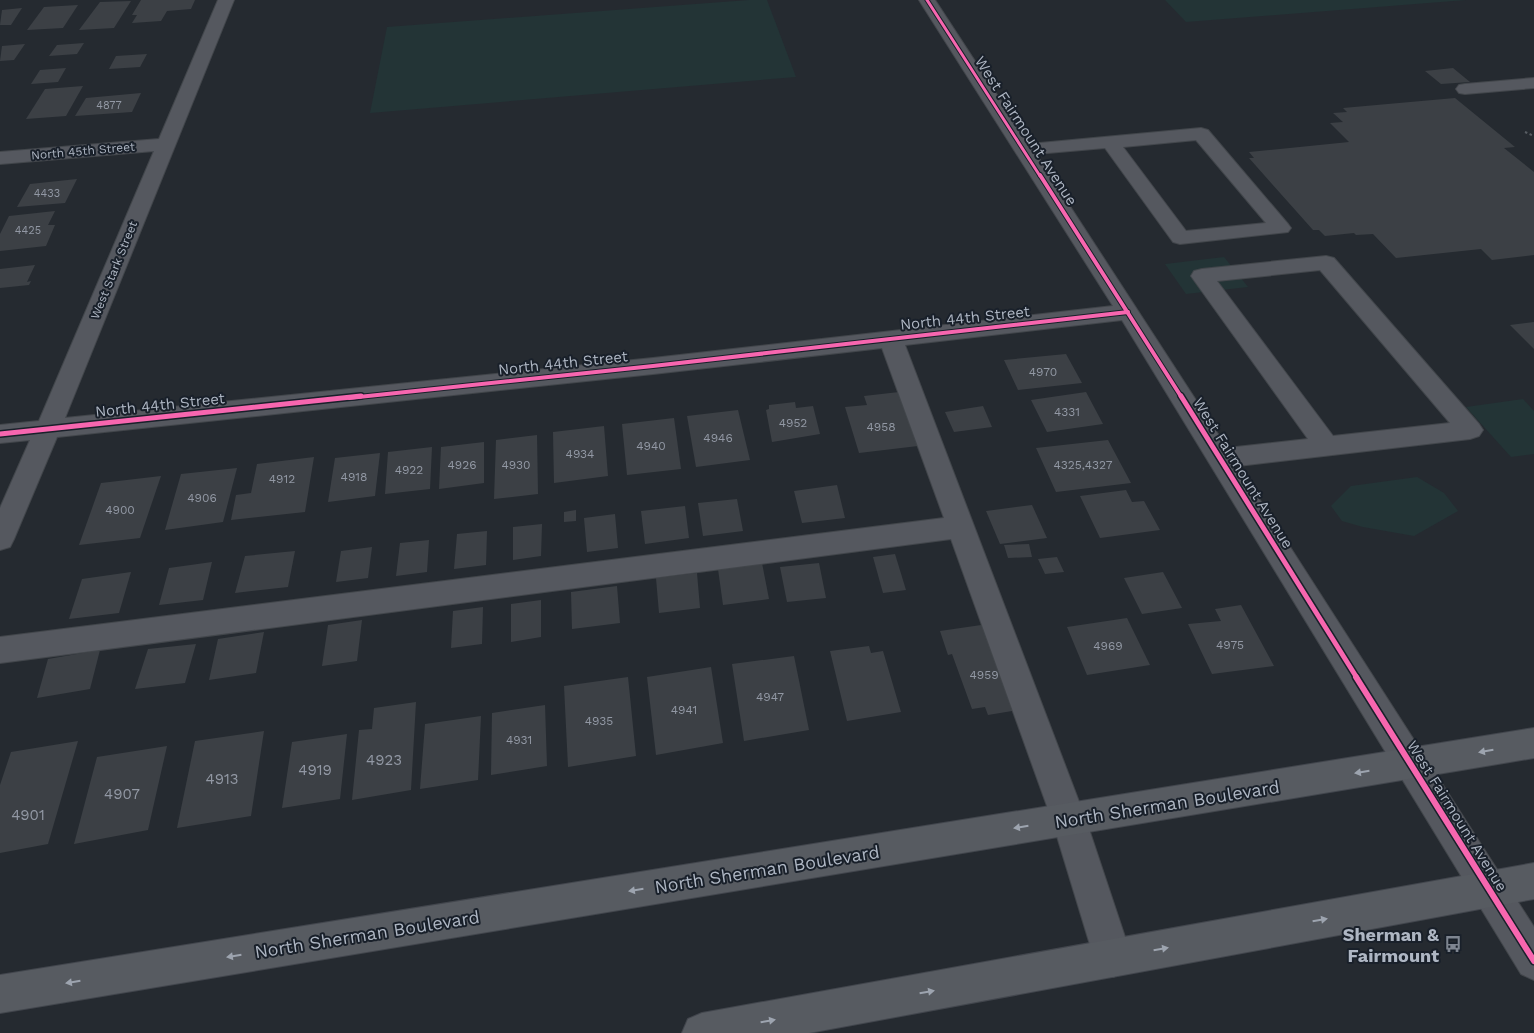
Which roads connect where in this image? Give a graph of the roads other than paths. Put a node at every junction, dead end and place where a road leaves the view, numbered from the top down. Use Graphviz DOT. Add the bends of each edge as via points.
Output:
graph roads {
  1 [pos="226,0"];
  2 [pos="927,0"];
  3 [pos="1534,83"];
  4 [pos="1465,89"];
  5 [pos="1110,142"];
  6 [pos="165,144"];
  7 [pos="1023,150"];
  8 [pos="0,158"];
  9 [pos="1128,312"];
  10 [pos="890,339"];
  11 [pos="48,429"];
  12 [pos="0,434"];
  13 [pos="1327,447"];
  14 [pos="1219,459"];
  15 [pos="960,526"];
  16 [pos="0,539"];
  17 [pos="0,650"];
  18 [pos="1534,743"];
  19 [pos="1410,764"];
  20 [pos="1069,820"];
  21 [pos="1534,881"];
  22 [pos="1488,888"];
  23 [pos="1113,958"];
  24 [pos="1534,961"];
  25 [pos="0,994"];
  26 [pos="702,1033"];
  1 -- 6 [label="street, West Stark Street"];
  2 -- 7 [label="street, West Fairmount Avenue"];
  3 -- 4 [label="street"];
  5 -- 5 [label="street" via="1201,134 1281,228 1180,238"];
  5 -- 7 [label="street"];
  6 -- 8 [label="street, North 45th Street"];
  6 -- 11 [label="street, West Stark Street"];
  7 -- 9 [label="street, West Fairmount Avenue"];
  9 -- 10 [label="street, North 44th Street"];
  9 -- 14 [label="street, West Fairmount Avenue"];
  10 -- 11 [label="street, North 44th Street"];
  10 -- 15 [label="street"];
  11 -- 12 [label="street, North 44th Street"];
  11 -- 16 [label="street, West Stark Street"];
  13 -- 13 [label="street" via="1230,315 1202,276 1326,263 1470,430"];
  13 -- 14 [label="street"];
  14 -- 19 [label="street, West Fairmount Avenue"];
  15 -- 17 [label="street"];
  15 -- 20 [label="street"];
  18 -- 19 [label="main road, North Sherman Boulevard, one-way"];
  19 -- 20 [label="main road, North Sherman Boulevard, one-way"];
  19 -- 22 [label="street, West Fairmount Avenue"];
  20 -- 23 [label="street"];
  20 -- 25 [label="main road, North Sherman Boulevard, one-way"];
  21 -- 22 [label="main road"];
  23 -- 22 [label="main road, one-way"];
  22 -- 24 [label="street, West Fairmount Avenue"];
  26 -- 23 [label="main road, one-way"];
}
